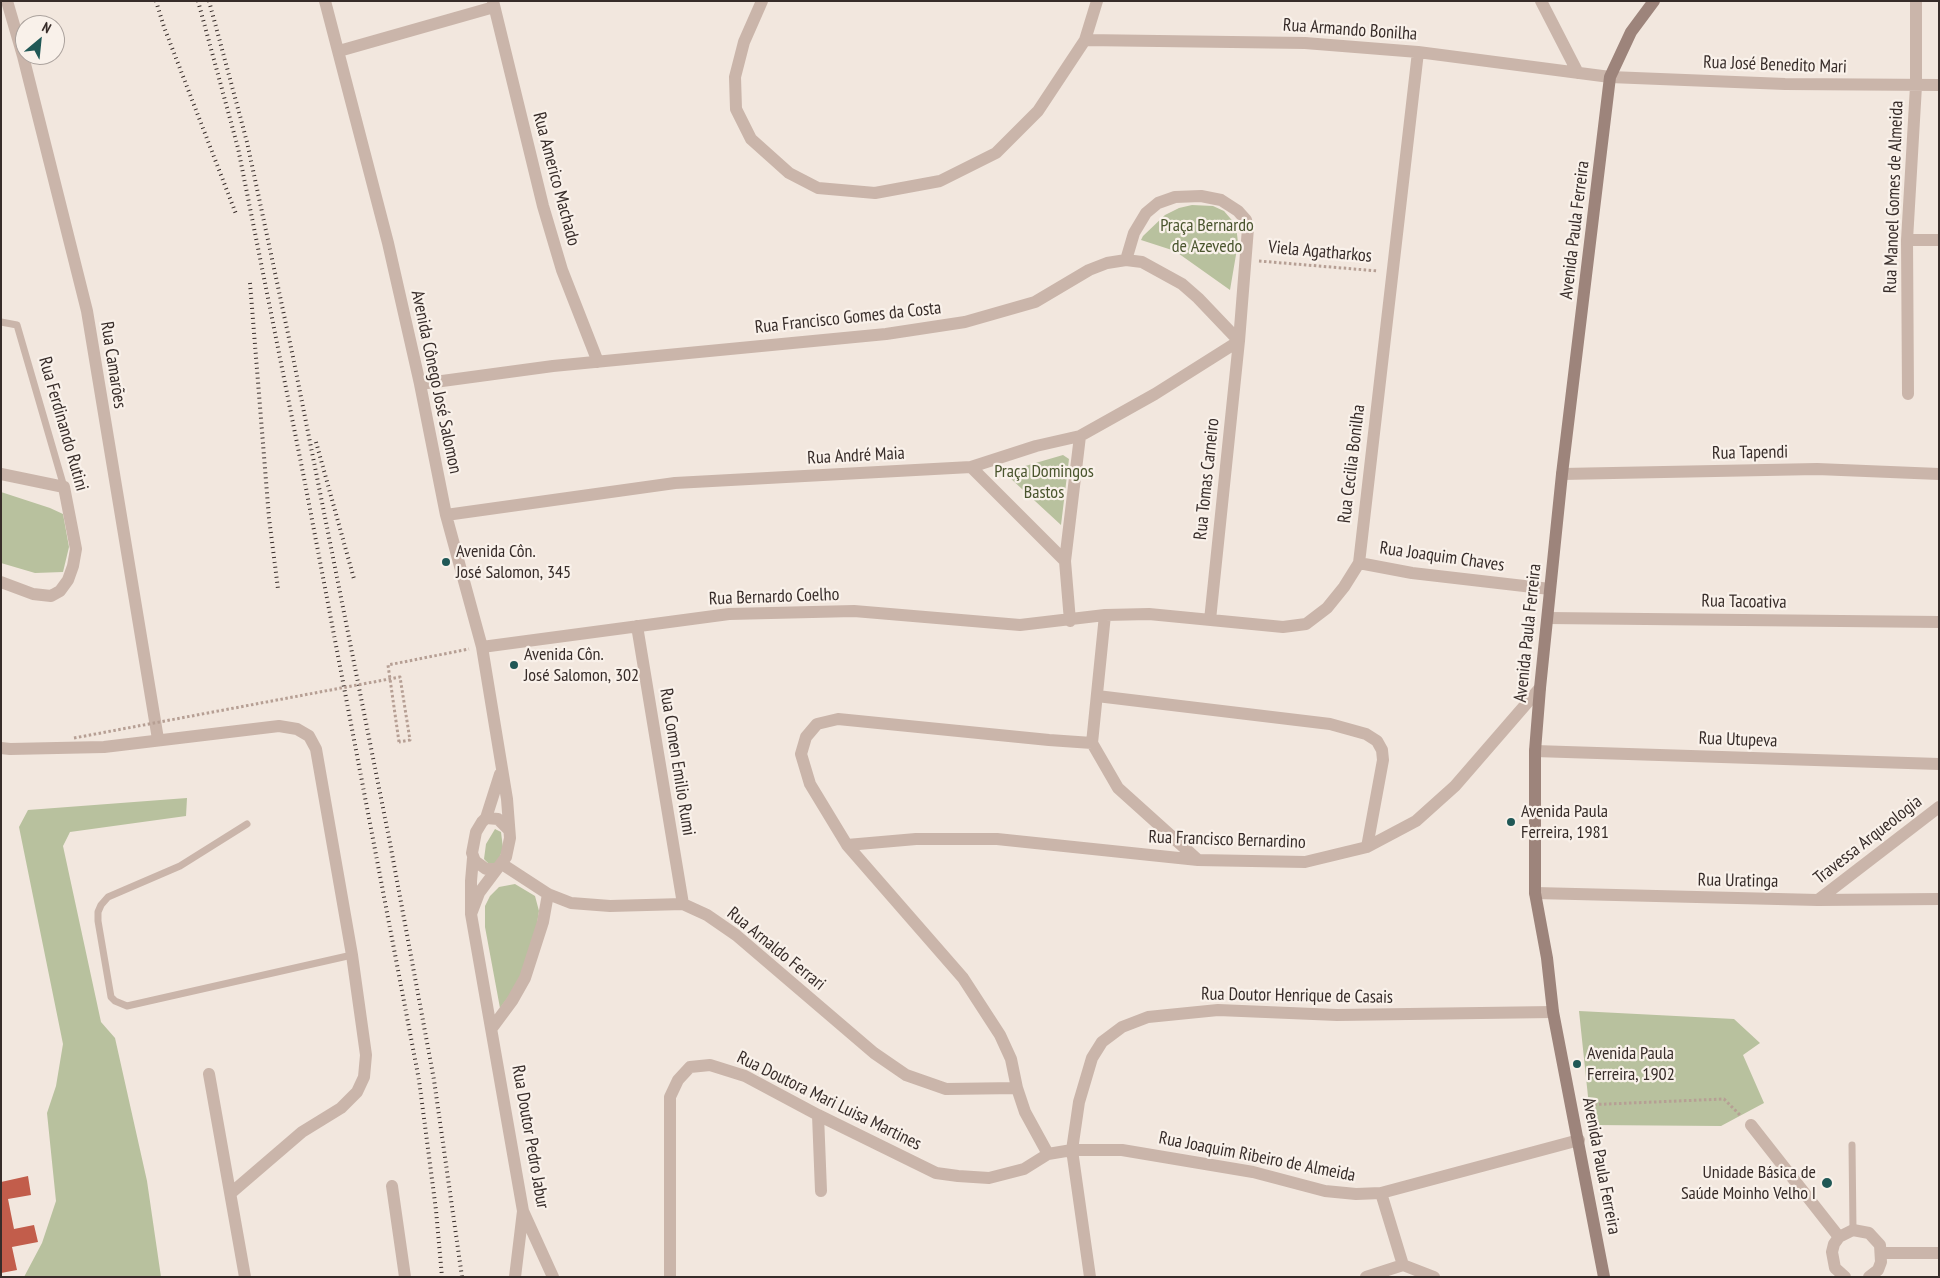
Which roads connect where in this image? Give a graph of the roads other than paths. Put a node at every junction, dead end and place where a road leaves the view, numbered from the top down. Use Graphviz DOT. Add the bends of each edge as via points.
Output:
graph roads {
  1 [pos="7,1"];
  2 [pos="325,1"];
  3 [pos="762,1"];
  4 [pos="1097,1"];
  5 [pos="1541,1"];
  6 [pos="1654,1"];
  7 [pos="1916,1"];
  8 [pos="494,4"];
  9 [pos="1085,40"];
  10 [pos="339,51"];
  11 [pos="1418,52"];
  12 [pos="1578,72"];
  13 [pos="1610,77"];
  14 [pos="1939,85"];
  15 [pos="1916,86"];
  16 [pos="1907,240"];
  17 [pos="1939,240"];
  18 [pos="1126,260"];
  19 [pos="1,322"];
  20 [pos="1239,340"];
  21 [pos="598,362"];
  22 [pos="420,384"];
  23 [pos="1908,394"];
  24 [pos="1080,436"];
  25 [pos="971,467"];
  26 [pos="1,474"];
  27 [pos="1562,474"];
  28 [pos="1939,474"];
  29 [pos="64,488"];
  30 [pos="446,515"];
  31 [pos="1065,561"];
  32 [pos="1359,563"];
  33 [pos="1,582"];
  34 [pos="1550,590"];
  35 [pos="1105,616"];
  36 [pos="1548,618"];
  37 [pos="1210,620"];
  38 [pos="1070,621"];
  39 [pos="1939,622"];
  40 [pos="637,626"];
  41 [pos="482,647"];
  42 [pos="1540,688"];
  43 [pos="1097,696"];
  44 [pos="158,740"];
  45 [pos="1092,743"];
  46 [pos="1,748"];
  47 [pos="1535,751"];
  48 [pos="1939,764"];
  49 [pos="501,772"];
  50 [pos="1939,807"];
  51 [pos="486,818"];
  52 [pos="247,824"];
  53 [pos="509,830"];
  54 [pos="847,845"];
  55 [pos="1367,847"];
  56 [pos="474,858"];
  57 [pos="1198,860"];
  58 [pos="499,867"];
  59 [pos="1536,893"];
  60 [pos="548,894"];
  61 [pos="1939,899"];
  62 [pos="1818,900"];
  63 [pos="683,904"];
  64 [pos="471,914"];
  65 [pos="352,955"];
  66 [pos="1553,1012"];
  67 [pos="492,1028"];
  68 [pos="209,1074"];
  69 [pos="1017,1088"];
  70 [pos="818,1115"];
  71 [pos="1751,1125"];
  72 [pos="1578,1140"];
  73 [pos="1852,1145"];
  74 [pos="1072,1150"];
  75 [pos="1048,1154"];
  76 [pos="392,1186"];
  77 [pos="821,1191"];
  78 [pos="231,1193"];
  79 [pos="1381,1193"];
  80 [pos="523,1212"];
  81 [pos="1853,1230"];
  82 [pos="1839,1238"];
  83 [pos="1882,1253"];
  84 [pos="1939,1253"];
  85 [pos="1403,1265"];
  86 [pos="246,1277"];
  87 [pos="405,1277"];
  88 [pos="515,1277"];
  89 [pos="553,1277"];
  90 [pos="670,1277"];
  91 [pos="1090,1277"];
  92 [pos="1366,1277"];
  93 [pos="1434,1277"];
  94 [pos="1604,1277"];
  95 [pos="1845,1277"];
  96 [pos="1869,1277"];
  1 -- 44 [label="street, Rua Camarões" via="87,311"];
  2 -- 10 [label="street, Avenida Cônego José Salomon"];
  3 -- 9 [label="street" via="744,42 735,77 736,109 750,139 789,173 818,188 875,193 940,181 996,153 1038,112"];
  4 -- 9 [label="street"];
  5 -- 12 [label="street"];
  6 -- 13 [label="main road, Avenida Paula Ferreira" via="1631,32"];
  7 -- 15 [label="street, Rua Manoel Gomes de Almeida"];
  8 -- 10 [label="street"];
  8 -- 21 [label="street, Rua Americo Machado" via="543,206 562,270"];
  9 -- 11 [label="street, Rua Armando Bonilha" via="1305,43"];
  10 -- 22 [label="street, Avenida Cônego José Salomon"];
  11 -- 12 [label="street, Rua Armando Bonilha"];
  11 -- 32 [label="street, Rua Cecilia Bonilha"];
  12 -- 13 [label="street, Rua Armando Bonilha"];
  13 -- 15 [label="street, Rua José Benedito Mari"];
  13 -- 27 [label="main road, Avenida Paula Ferreira"];
  14 -- 15 [label="street, Rua José Benedito Mari"];
  15 -- 16 [label="street, Rua Manoel Gomes de Almeida"];
  16 -- 17 [label="street"];
  16 -- 23 [label="street, Rua Manoel Gomes de Almeida"];
  18 -- 20 [label="street, Rua Francisco Gomes da Costa" via="1142,262 1182,284"];
  18 -- 20 [label="street" via="1134,233 1146,213 1158,203 1175,197 1202,196 1221,200 1238,210 1248,228"];
  18 -- 21 [label="street, Rua Francisco Gomes da Costa" via="1089,270 1035,302 965,322 886,334"];
  19 -- 29 [label="lane, Rua Ferdinando Rutini" via="17,325"];
  20 -- 24 [label="street, Rua André Maia"];
  20 -- 37 [label="street, Rua Tomas Carneiro"];
  21 -- 22 [label="street, Rua Francisco Gomes da Costa"];
  22 -- 30 [label="street, Avenida Cônego José Salomon"];
  24 -- 25 [label="street, Rua André Maia"];
  24 -- 31 [label="street"];
  25 -- 30 [label="street, Rua André Maia" via="676,484"];
  25 -- 31 [label="street"];
  26 -- 29 [label="street"];
  27 -- 28 [label="street, Rua Tapendi" via="1817,469"];
  27 -- 34 [label="main road, Avenida Paula Ferreira"];
  29 -- 33 [label="street, Rua Ferdinando Rutini" via="76,549 68,580 51,596 33,594"];
  30 -- 41 [label="street, Avenida Cônego José Salomon"];
  31 -- 38 [label="street"];
  32 -- 34 [label="street, Rua Joaquim Chaves"];
  32 -- 37 [label="street, Rua Cecilia Bonilha" via="1328,608 1306,624 1283,627"];
  34 -- 36 [label="main road, Avenida Paula Ferreira"];
  35 -- 37 [label="street, Rua Cecilia Bonilha" via="1149,614"];
  35 -- 38 [label="street, Rua Cecilia Bonilha"];
  35 -- 43 [label="street"];
  36 -- 39 [label="street, Rua Tacoativa"];
  36 -- 42 [label="main road, Avenida Paula Ferreira"];
  38 -- 40 [label="street, Rua Bernardo Coelho" via="1020,625 854,611 729,614"];
  40 -- 41 [label="street, Rua Bernardo Coelho"];
  40 -- 63 [label="street, Rua Comen Emilio Rumi"];
  41 -- 49 [label="street, Avenida Cônego José Salomon"];
  42 -- 47 [label="main road, Avenida Paula Ferreira"];
  42 -- 55 [label="street, Rua Francisco Bernardino" via="1455,786 1416,821"];
  43 -- 45 [label="street"];
  43 -- 55 [label="street" via="1330,724 1366,734 1377,741 1383,760"];
  44 -- 46 [label="street" via="104,747"];
  44 -- 65 [label="street" via="279,726 297,729 309,736 316,749"];
  45 -- 54 [label="street" via="838,719 817,724 806,737 801,754 810,784"];
  45 -- 57 [label="street" via="1118,788"];
  47 -- 48 [label="street, Rua Utupeva"];
  47 -- 59 [label="main road, Avenida Paula Ferreira"];
  49 -- 51 [label="street, Avenida Cônego José Salomon"];
  49 -- 53 [label="street, Avenida Cônego José Salomon"];
  50 -- 62 [label="street, Travessa Arqueologia"];
  51 -- 53 [label="street" via="498,819"];
  51 -- 56 [label="street" via="476,832 472,847"];
  52 -- 65 [label="lane" via="180,866 108,898 101,905 98,921 114,1001 127,1006"];
  53 -- 58 [label="street" via="509,846"];
  54 -- 57 [label="street, Rua Francisco Bernardino" via="916,839 997,840"];
  54 -- 69 [label="street" via="963,978 1000,1035"];
  55 -- 57 [label="street, Rua Francisco Bernardino" via="1305,862"];
  56 -- 58 [label="street" via="486,869"];
  56 -- 64 [label="street, Rua Doutor Pedro Jabur"];
  58 -- 60 [label="street, Rua Arnaldo Ferrari"];
  58 -- 64 [label="street" via="479,893"];
  59 -- 62 [label="street, Rua Uratinga"];
  59 -- 66 [label="main road, Avenida Paula Ferreira"];
  60 -- 63 [label="street, Rua Arnaldo Ferrari" via="571,903 610,906"];
  60 -- 67 [label="street" via="543,922 525,978"];
  61 -- 62 [label="street, Rua Uratinga"];
  63 -- 69 [label="street, Rua Arnaldo Ferrari" via="707,915 736,935 874,1053 906,1075 946,1089"];
  64 -- 67 [label="street, Rua Doutor Pedro Jabur"];
  65 -- 78 [label="street" via="366,1055 364,1077 357,1092 341,1108 302,1132"];
  66 -- 72 [label="main road, Avenida Paula Ferreira"];
  66 -- 74 [label="street, Rua Doutor Henrique de Casais" via="1337,1015 1218,1010 1148,1017 1122,1027 1102,1042 1092,1058 1079,1102"];
  67 -- 80 [label="street, Rua Doutor Pedro Jabur"];
  68 -- 78 [label="street"];
  69 -- 75 [label="street" via="1025,1112"];
  70 -- 75 [label="street, Rua Doutora Mari Luisa Martines" via="936,1173 989,1178 1024,1169"];
  70 -- 77 [label="street"];
  70 -- 90 [label="street, Rua Doutora Mari Luisa Martines" via="745,1076 710,1065 690,1067 678,1080 670,1097"];
  71 -- 82 [label="street"];
  72 -- 79 [label="street, Rua Joaquim Ribeiro de Almeida"];
  72 -- 94 [label="main road, Avenida Paula Ferreira"];
  73 -- 81 [label="lane"];
  74 -- 75 [label="street, Rua Doutora Mari Luisa Martines"];
  74 -- 79 [label="street, Rua Joaquim Ribeiro de Almeida" via="1122,1150 1253,1172 1325,1191"];
  74 -- 91 [label="street, Rua Doutor Henrique de Casais"];
  76 -- 87 [label="street"];
  78 -- 86 [label="street"];
  79 -- 85 [label="street"];
  80 -- 88 [label="street"];
  80 -- 89 [label="street, Rua Doutor Pedro Jabur"];
  81 -- 82 [label="street"];
  81 -- 83 [label="street" via="1869,1233 1880,1245"];
  82 -- 95 [label="street" via="1834,1244 1832,1260"];
  83 -- 84 [label="street"];
  83 -- 96 [label="street" via="1878,1270"];
  85 -- 92 [label="street"];
  85 -- 93 [label="street"];
}
